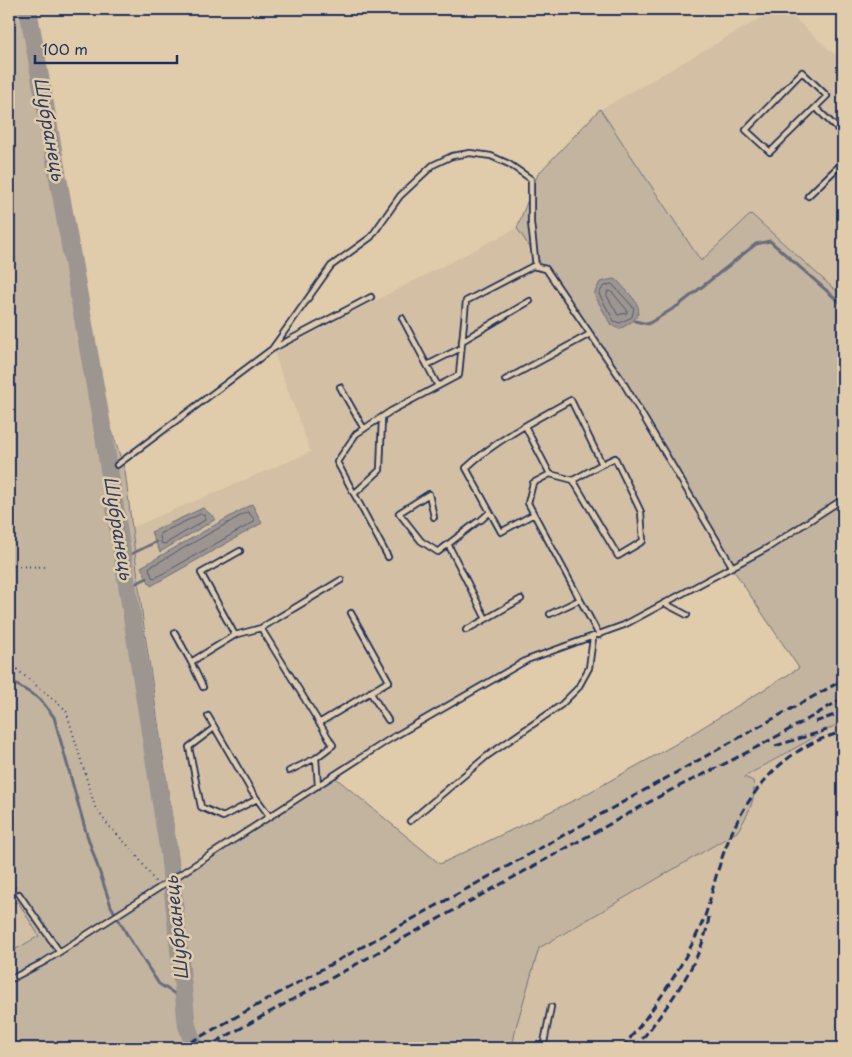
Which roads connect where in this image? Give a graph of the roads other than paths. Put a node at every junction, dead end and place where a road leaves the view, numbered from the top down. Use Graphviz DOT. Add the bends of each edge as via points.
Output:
graph roads {
  1 [pos="816,108"];
  2 [pos="843,134"];
  3 [pos="843,171"];
  4 [pos="808,196"];
  5 [pos="536,267"];
  6 [pos="371,297"];
  7 [pos="530,302"];
  8 [pos="402,318"];
  9 [pos="590,334"];
  10 [pos="462,341"];
  11 [pos="461,348"];
  12 [pos="272,349"];
  13 [pos="427,365"];
  14 [pos="505,380"];
  15 [pos="438,386"];
  16 [pos="340,388"];
  17 [pos="382,418"];
  18 [pos="525,426"];
  19 [pos="364,429"];
  20 [pos="602,464"];
  21 [pos="117,465"];
  22 [pos="550,474"];
  23 [pos="573,480"];
  24 [pos="354,494"];
  25 [pos="843,498"];
  26 [pos="490,512"];
  27 [pos="534,514"];
  28 [pos="434,517"];
  29 [pos="448,544"];
  30 [pos="240,551"];
  31 [pos="388,556"];
  32 [pos="732,566"];
  33 [pos="341,580"];
  34 [pos="522,599"];
  35 [pos="579,600"];
  36 [pos="664,603"];
  37 [pos="351,613"];
  38 [pos="550,614"];
  39 [pos="687,615"];
  40 [pos="486,619"];
  41 [pos="261,628"];
  42 [pos="466,630"];
  43 [pos="174,633"];
  44 [pos="235,635"];
  45 [pos="600,636"];
  46 [pos="593,638"];
  47 [pos="191,662"];
  48 [pos="203,687"];
  49 [pos="370,692"];
  50 [pos="208,716"];
  51 [pos="388,720"];
  52 [pos="319,723"];
  53 [pos="214,728"];
  54 [pos="316,758"];
  55 [pos="289,771"];
  56 [pos="318,786"];
  57 [pos="257,799"];
  58 [pos="270,817"];
  59 [pos="410,821"];
  60 [pos="19,894"];
  61 [pos="59,951"];
  62 [pos="9,980"];
  63 [pos="551,1007"];
  64 [pos="543,1048"];
  1 -- 1 [label="lane" via="770,152 746,130 802,72 827,96"];
  1 -- 2 [label="lane"];
  3 -- 4 [label="lane" via="838,167"];
  5 -- 9 [label="lane" via="546,269"];
  5 -- 10 [label="lane" via="466,301"];
  5 -- 12 [label="lane" via="530,179 510,164 491,156 470,153 452,156 432,165 400,196 371,237 331,266"];
  6 -- 12 [label="lane"];
  7 -- 10 [label="lane"];
  8 -- 13 [label="lane"];
  9 -- 14 [label="lane"];
  9 -- 32 [label="lane" via="621,379"];
  10 -- 11 [label="lane"];
  11 -- 13 [label="lane"];
  11 -- 15 [label="lane" via="459,375"];
  12 -- 21 [label="lane"];
  13 -- 15 [label="lane"];
  15 -- 17 [label="lane"];
  16 -- 19 [label="lane"];
  17 -- 19 [label="lane"];
  17 -- 24 [label="lane" via="380,470"];
  18 -- 20 [label="lane" via="571,400"];
  18 -- 22 [label="lane"];
  18 -- 26 [label="lane" via="481,454 466,468"];
  19 -- 24 [label="lane" via="356,434 336,462"];
  20 -- 23 [label="lane"];
  20 -- 23 [label="lane" via="615,458 642,512 643,541 618,556"];
  22 -- 23 [label="lane"];
  22 -- 27 [label="lane" via="533,483 528,503"];
  24 -- 31 [label="lane"];
  25 -- 32 [label="lane" via="769,547"];
  26 -- 27 [label="lane" via="501,532"];
  26 -- 29 [label="lane"];
  27 -- 35 [label="lane"];
  28 -- 29 [label="lane" via="429,494 399,513 421,541 438,552"];
  29 -- 40 [label="lane"];
  30 -- 44 [label="lane" via="201,573"];
  32 -- 36 [label="lane"];
  33 -- 41 [label="lane"];
  34 -- 40 [label="lane"];
  35 -- 38 [label="lane"];
  35 -- 45 [label="lane"];
  36 -- 39 [label="lane"];
  36 -- 45 [label="lane"];
  37 -- 49 [label="lane" via="389,681"];
  40 -- 42 [label="lane"];
  41 -- 44 [label="lane"];
  41 -- 52 [label="lane"];
  43 -- 47 [label="lane"];
  44 -- 47 [label="lane"];
  45 -- 46 [label="lane"];
  46 -- 56 [label="lane" via="527,660 390,739"];
  46 -- 59 [label="lane" via="589,668 578,688 561,705 487,756"];
  47 -- 48 [label="lane"];
  49 -- 51 [label="lane"];
  49 -- 52 [label="lane"];
  50 -- 53 [label="lane"];
  52 -- 54 [label="lane" via="333,746"];
  53 -- 57 [label="lane"];
  53 -- 57 [label="lane" via="189,746 200,807 223,817"];
  54 -- 55 [label="lane"];
  54 -- 56 [label="lane"];
  56 -- 58 [label="lane"];
  57 -- 58 [label="lane"];
  58 -- 61 [label="lane"];
  60 -- 61 [label="lane"];
  61 -- 62 [label="lane"];
  63 -- 64 [label="lane"];
}
